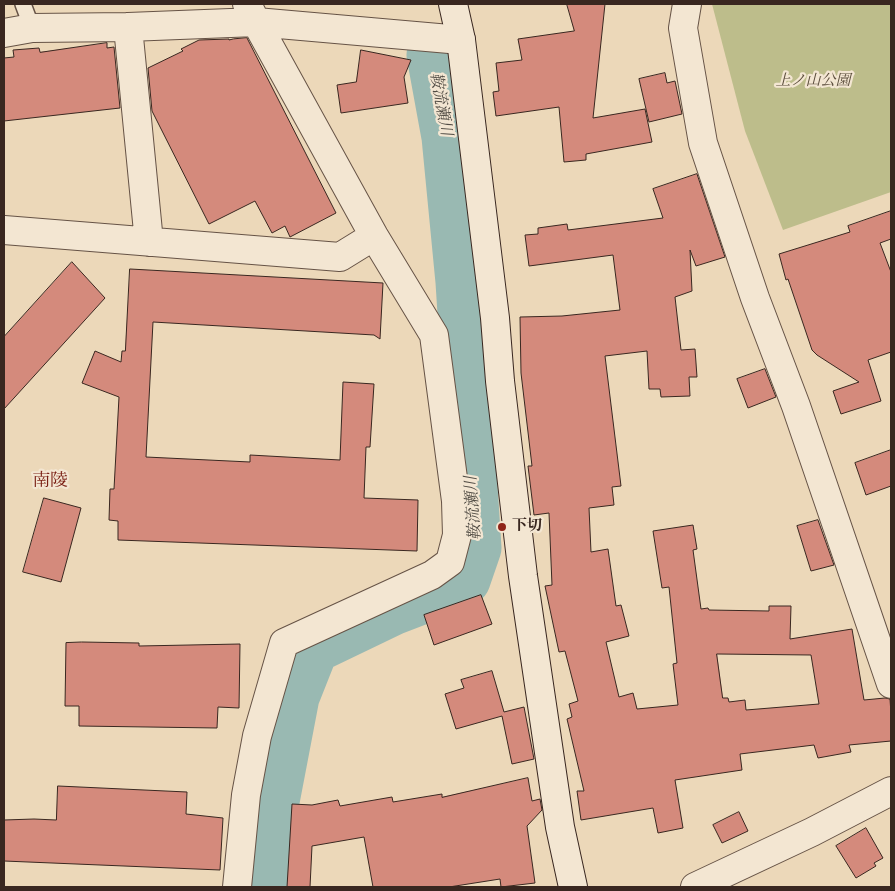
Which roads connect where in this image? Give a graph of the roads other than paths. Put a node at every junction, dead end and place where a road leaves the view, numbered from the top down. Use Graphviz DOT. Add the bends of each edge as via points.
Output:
graph roads {
  1 [pos="453,4"];
  2 [pos="687,4"];
  3 [pos="251,13"];
  4 [pos="27,16"];
  5 [pos="128,28"];
  6 [pos="4,33"];
  7 [pos="461,40"];
  8 [pos="4,230"];
  9 [pos="374,236"];
  10 [pos="149,242"];
  11 [pos="891,684"];
  12 [pos="891,791"];
  13 [pos="238,887"];
  14 [pos="573,887"];
  15 [pos="695,887"];
  1 -- 7 [label="street"];
  2 -- 11 [label="street" via="683,28 703,143"];
  3 -- 5 [label="street"];
  3 -- 7 [label="street"];
  3 -- 9 [label="street"];
  4 -- 5 [label="street"];
  4 -- 6 [label="street"];
  5 -- 10 [label="street"];
  7 -- 14 [label="street" via="523,576 560,827"];
  8 -- 10 [label="street"];
  9 -- 10 [label="street" via="340,257"];
  9 -- 13 [label="street" via="434,335 456,501 457,535 450,562 432,575 284,642 257,736 246,795"];
  12 -- 15 [label="street"];
}
